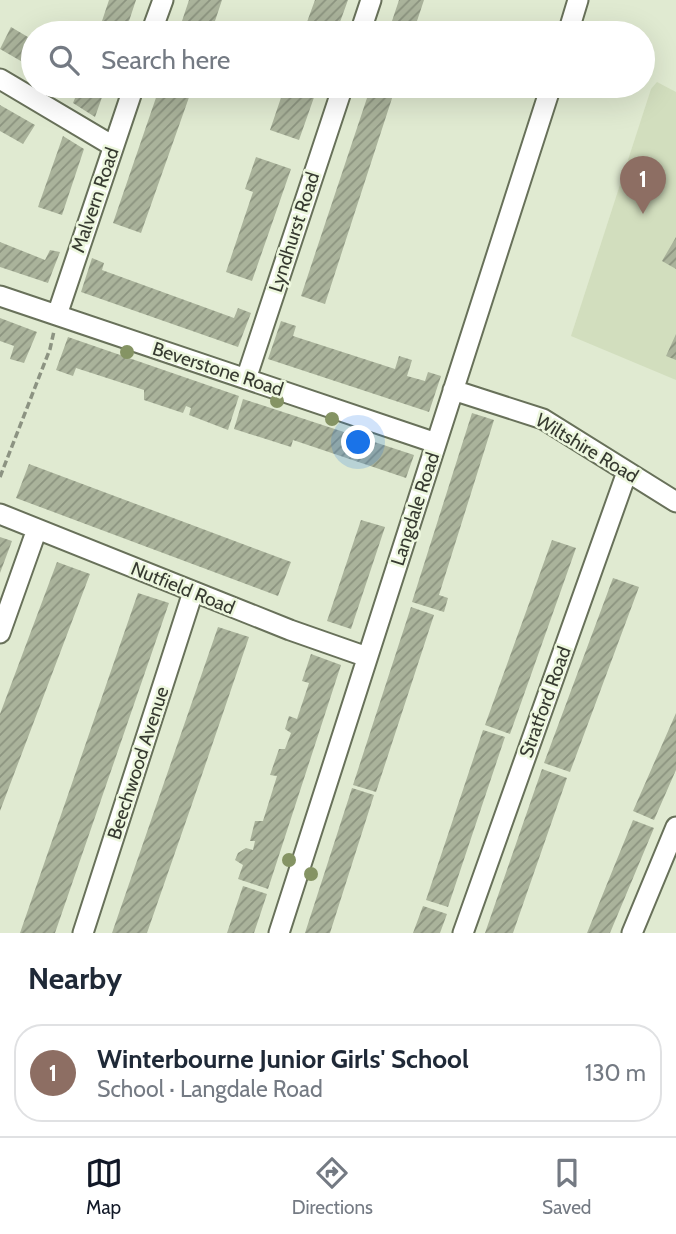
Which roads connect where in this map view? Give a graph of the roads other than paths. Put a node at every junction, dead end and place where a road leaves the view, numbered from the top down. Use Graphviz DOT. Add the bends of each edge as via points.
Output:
graph roads {
  1 [pos="163,0"];
  2 [pos="372,0"];
  3 [pos="579,0"];
  4 [pos="155,21"];
  5 [pos="364,21"];
  6 [pos="572,21"];
  7 [pos="0,79"];
  8 [pos="21,91"];
  9 [pos="32,98"];
  10 [pos="130,98"];
  11 [pos="339,98"];
  12 [pos="547,98"];
  13 [pos="113,146"];
  14 [pos="0,296"];
  15 [pos="57,316"];
  16 [pos="246,379"];
  17 [pos="453,390"];
  18 [pos="436,443"];
  19 [pos="627,472"];
  20 [pos="676,502"];
  21 [pos="0,514"];
  22 [pos="37,528"];
  23 [pos="193,592"];
  24 [pos="0,633"];
  25 [pos="367,657"];
  26 [pos="676,827"];
  27 [pos="83,933"];
  28 [pos="278,933"];
  29 [pos="463,933"];
  30 [pos="632,933"];
  1 -- 4 [label="street"];
  2 -- 5 [label="street"];
  3 -- 6 [label="street"];
  7 -- 8 [label="street"];
  9 -- 13 [label="street"];
  10 -- 13 [label="street, Malvern Road"];
  11 -- 16 [label="street, Lyndhurst Road"];
  12 -- 17 [label="street, Langdale Road"];
  13 -- 15 [label="street, Malvern Road"];
  14 -- 15 [label="street, Beverstone Road"];
  15 -- 16 [label="street, Beverstone Road"];
  16 -- 18 [label="street, Beverstone Road"];
  17 -- 18 [label="street, Langdale Road"];
  17 -- 19 [label="street, Wiltshire Road" via="531,414"];
  18 -- 25 [label="street, Langdale Road"];
  19 -- 20 [label="street, Wiltshire Road"];
  19 -- 29 [label="street, Stratford Road"];
  21 -- 22 [label="street, Nutfield Road"];
  22 -- 23 [label="street, Nutfield Road"];
  22 -- 24 [label="street"];
  23 -- 25 [label="street, Nutfield Road"];
  23 -- 27 [label="street, Beechwood Avenue"];
  25 -- 28 [label="street, Langdale Road"];
  26 -- 30 [label="street"];
}
